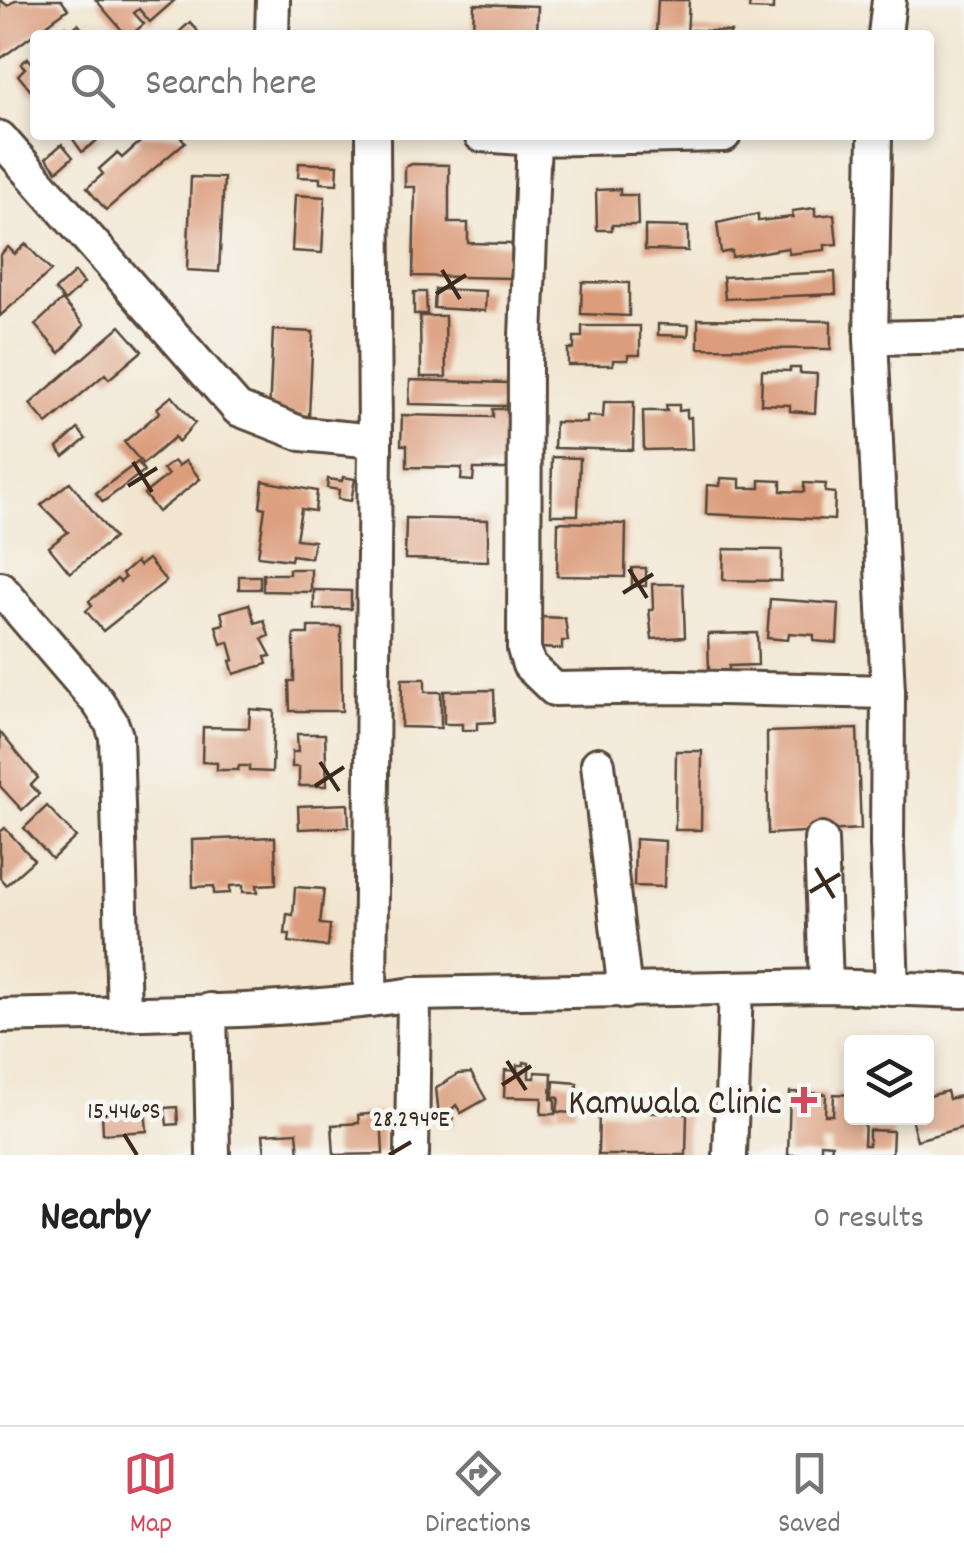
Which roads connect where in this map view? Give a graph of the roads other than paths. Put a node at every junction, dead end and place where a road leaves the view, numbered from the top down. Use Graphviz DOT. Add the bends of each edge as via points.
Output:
graph roads {
  1 [pos="273,0"];
  2 [pos="889,0"];
  3 [pos="272,30"];
  4 [pos="886,30"];
  5 [pos="0,138"];
  6 [pos="374,140"];
  7 [pos="534,140"];
  8 [pos="875,140"];
  9 [pos="964,336"];
  10 [pos="871,338"];
  11 [pos="375,441"];
  12 [pos="0,588"];
  13 [pos="888,692"];
  14 [pos="598,764"];
  15 [pos="820,840"];
  16 [pos="826,986"];
  17 [pos="736,988"];
  18 [pos="892,989"];
  19 [pos="964,991"];
  20 [pos="625,992"];
  21 [pos="414,994"];
  22 [pos="370,1000"];
  23 [pos="210,1010"];
  24 [pos="124,1012"];
  25 [pos="0,1016"];
  26 [pos="213,1155"];
  27 [pos="412,1155"];
  28 [pos="730,1155"];
  1 -- 3 [label="street"];
  2 -- 4 [label="street"];
  5 -- 11 [label="street" via="238,409 302,434"];
  6 -- 11 [label="street"];
  7 -- 13 [label="street" via="525,381 528,665 554,690"];
  8 -- 10 [label="street"];
  9 -- 10 [label="street"];
  10 -- 13 [label="street"];
  11 -- 22 [label="street"];
  12 -- 24 [label="street" via="98,702 116,736"];
  13 -- 18 [label="street"];
  14 -- 20 [label="street"];
  15 -- 16 [label="street"];
  16 -- 17 [label="street"];
  16 -- 18 [label="street"];
  17 -- 20 [label="street"];
  17 -- 28 [label="street"];
  18 -- 19 [label="street"];
  20 -- 21 [label="street"];
  21 -- 22 [label="street"];
  21 -- 27 [label="street"];
  22 -- 23 [label="street"];
  23 -- 24 [label="street"];
  23 -- 26 [label="street"];
  24 -- 25 [label="street"];
}
